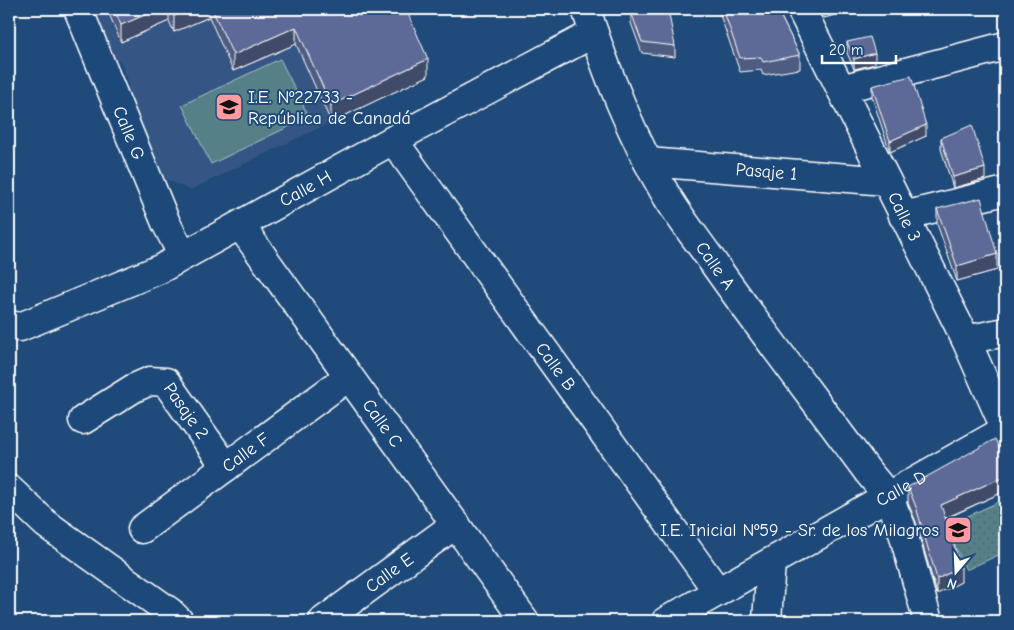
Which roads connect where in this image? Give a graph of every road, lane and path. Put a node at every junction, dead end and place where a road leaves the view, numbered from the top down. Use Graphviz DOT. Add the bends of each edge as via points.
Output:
graph roads {
  1 [pos="78,9"];
  2 [pos="800,9"];
  3 [pos="590,21"];
  4 [pos="1005,46"];
  5 [pos="841,88"];
  6 [pos="393,140"];
  7 [pos="648,162"];
  8 [pos="886,180"];
  9 [pos="1005,191"];
  10 [pos="903,216"];
  11 [pos="240,225"];
  12 [pos="182,256"];
  13 [pos="9,325"];
  14 [pos="1005,332"];
  15 [pos="966,340"];
  16 [pos="348,377"];
  17 [pos="83,420"];
  18 [pos="1005,429"];
  19 [pos="226,467"];
  20 [pos="9,488"];
  21 [pos="888,496"];
  22 [pos="456,524"];
  23 [pos="142,529"];
  24 [pos="771,562"];
  25 [pos="718,592"];
  26 [pos="178,621"];
  27 [pos="323,621"];
  28 [pos="525,621"];
  29 [pos="666,621"];
  30 [pos="767,621"];
  31 [pos="928,621"];
  1 -- 12 [label="street, Calle G"];
  2 -- 5 [label="street, Calle 3"];
  3 -- 6 [label="street, Calle H"];
  3 -- 7 [label="street, Calle A"];
  4 -- 5 [label="street"];
  5 -- 8 [label="street, Calle 3"];
  6 -- 11 [label="street, Calle H"];
  6 -- 25 [label="street, Calle B"];
  7 -- 8 [label="street, Pasaje 1"];
  7 -- 21 [label="street, Calle A" via="666,195 731,288"];
  8 -- 10 [label="street, Calle 3"];
  9 -- 10 [label="street"];
  10 -- 15 [label="street, Calle 3"];
  11 -- 12 [label="street, Calle H"];
  11 -- 16 [label="street, Calle C"];
  12 -- 13 [label="street, Calle H" via="160,269 20,328"];
  14 -- 15 [label="street"];
  15 -- 18 [label="street, Calle 3"];
  16 -- 19 [label="street, Calle F"];
  16 -- 22 [label="street, Calle C"];
  17 -- 19 [label="street, Pasaje 2" via="134,388 150,381 166,382"];
  18 -- 21 [label="street, Calle D"];
  19 -- 23 [label="street, Calle F"];
  20 -- 26 [label="street" via="46,524 170,612"];
  21 -- 24 [label="street, Calle D"];
  21 -- 31 [label="street, Calle A" via="901,526"];
  22 -- 27 [label="street, Calle E"];
  22 -- 28 [label="street, Calle C"];
  24 -- 25 [label="street, Calle D"];
  24 -- 30 [label="street"];
  25 -- 29 [label="street, Calle D"];
}
